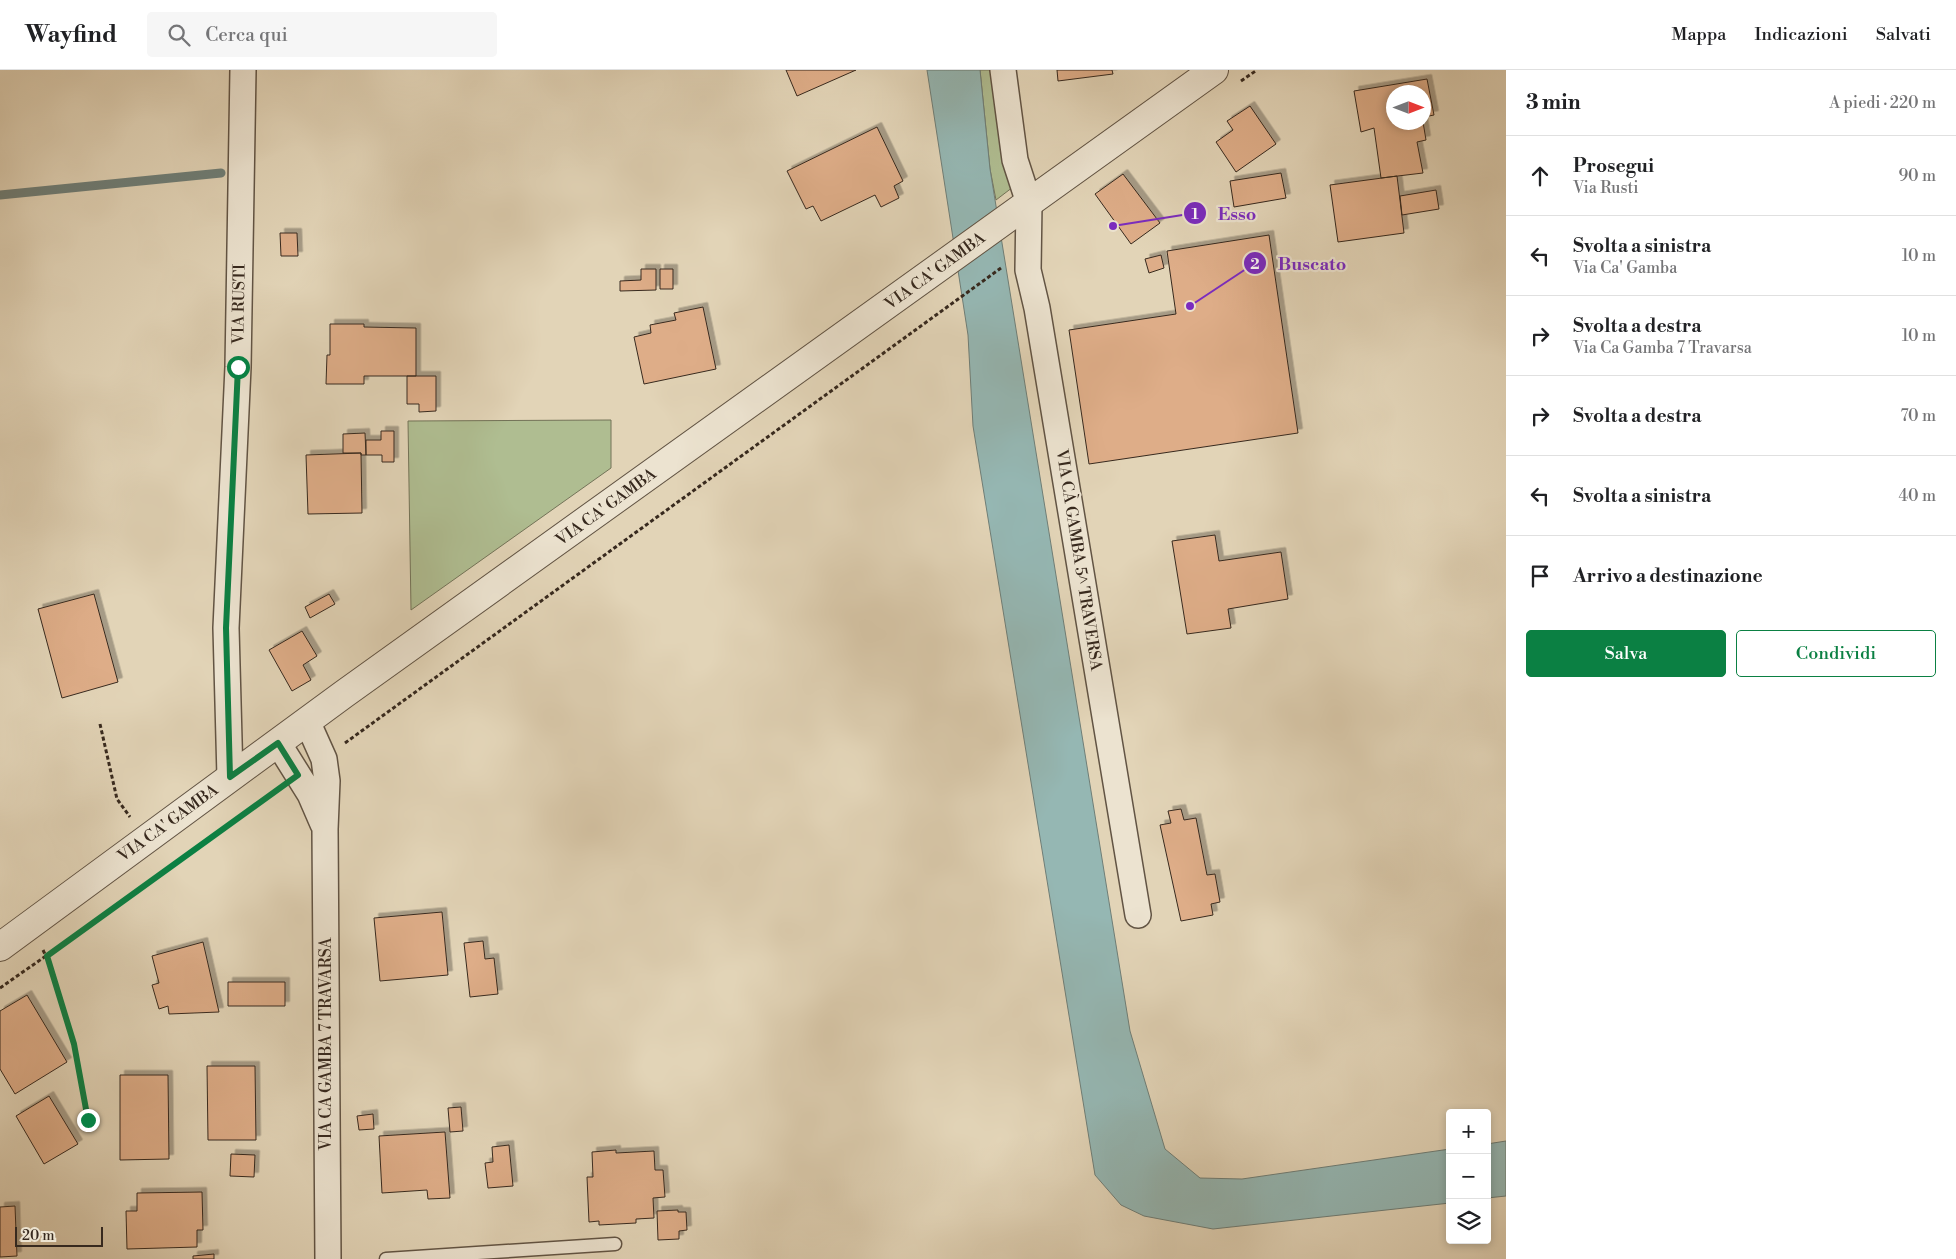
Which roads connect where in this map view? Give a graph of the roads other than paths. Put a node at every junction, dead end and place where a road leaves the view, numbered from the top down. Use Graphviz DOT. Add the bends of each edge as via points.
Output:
graph roads {
  1 [pos="243,70"];
  2 [pos="1003,70"];
  3 [pos="1214,70"];
  4 [pos="1029,204"];
  5 [pos="308,721"];
  6 [pos="278,743"];
  7 [pos="230,777"];
  8 [pos="324,829"];
  9 [pos="1138,916"];
  10 [pos="0,947"];
  11 [pos="615,1244"];
  12 [pos="328,1259"];
  13 [pos="386,1259"];
  1 -- 7 [label="street, VIA RUSTI" via="238,376 226,628"];
  2 -- 4 [label="street, VIA CÀ GAMBA 5^ TRAVERSA" via="1015,160"];
  3 -- 4 [label="street, VIA CA' GAMBA"];
  4 -- 5 [label="street, VIA CA' GAMBA"];
  4 -- 9 [label="street, VIA CÀ GAMBA 5^ TRAVERSA" via="1028,270"];
  5 -- 6 [label="street, VIA CA' GAMBA"];
  5 -- 8 [label="street, VIA CA GAMBA 7 TRAVARSA" via="324,759 327,781"];
  6 -- 7 [label="street, VIA CA' GAMBA"];
  6 -- 8 [label="street, VIA CA GAMBA 7 TRAVARSA" via="310,794"];
  7 -- 10 [label="street, VIA CA' GAMBA"];
  8 -- 12 [label="street, VIA CA GAMBA 7 TRAVARSA"];
  11 -- 13 [label="lane"];
}
